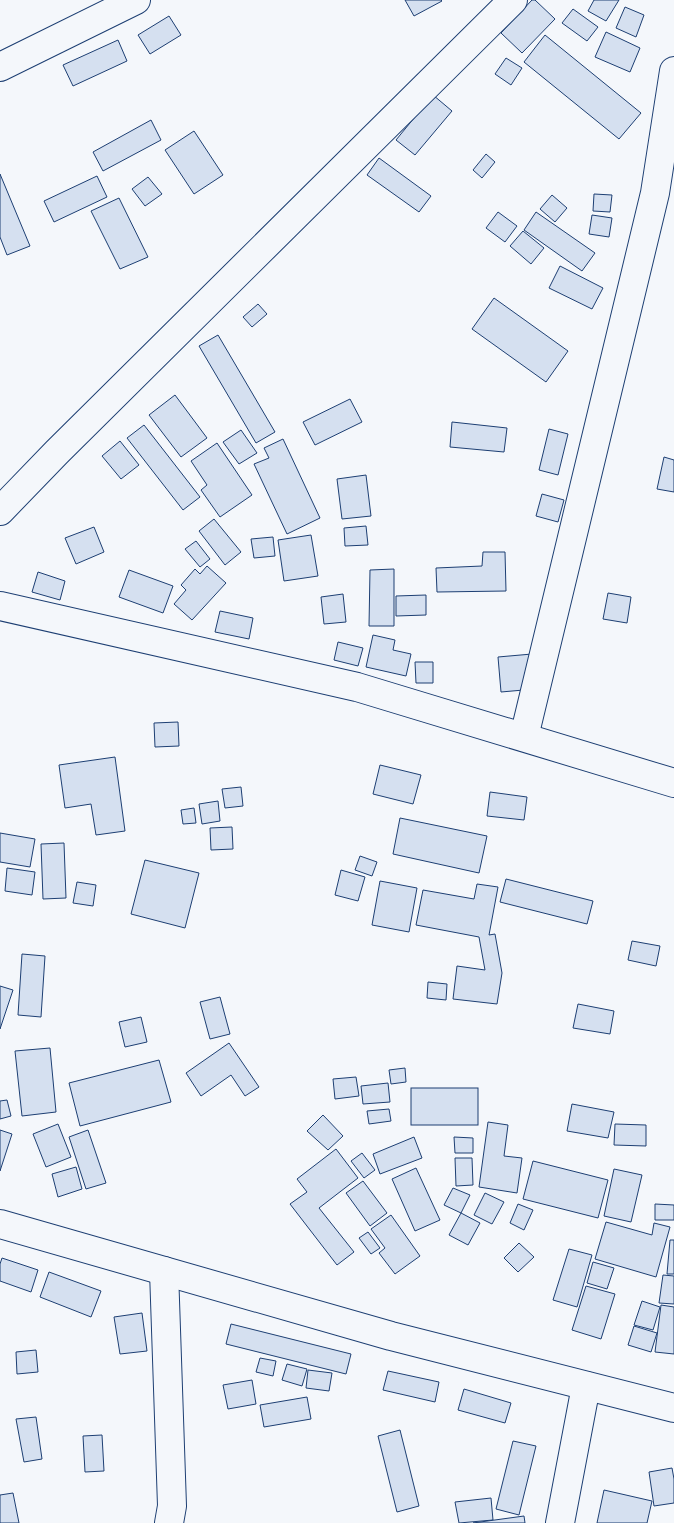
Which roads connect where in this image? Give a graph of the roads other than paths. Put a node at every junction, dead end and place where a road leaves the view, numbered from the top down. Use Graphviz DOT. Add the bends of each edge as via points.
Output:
graph roads {
  1 [pos="136,0"];
  2 [pos="513,0"];
  3 [pos="0,67"];
  4 [pos="674,72"];
  5 [pos="0,511"];
  6 [pos="0,606"];
  7 [pos="524,737"];
  8 [pos="674,783"];
  9 [pos="0,1224"];
  10 [pos="164,1271"];
  11 [pos="586,1386"];
  12 [pos="674,1408"];
  13 [pos="169,1523"];
  14 [pos="560,1523"];
  1 -- 3 [label="street"];
  2 -- 5 [label="street"];
  4 -- 7 [label="street" via="654,193"];
  6 -- 7 [label="street" via="357,687"];
  7 -- 8 [label="street"];
  9 -- 10 [label="street"];
  10 -- 11 [label="street" via="391,1336"];
  10 -- 13 [label="street" via="172,1506"];
  11 -- 12 [label="street"];
  11 -- 14 [label="street"];
}
